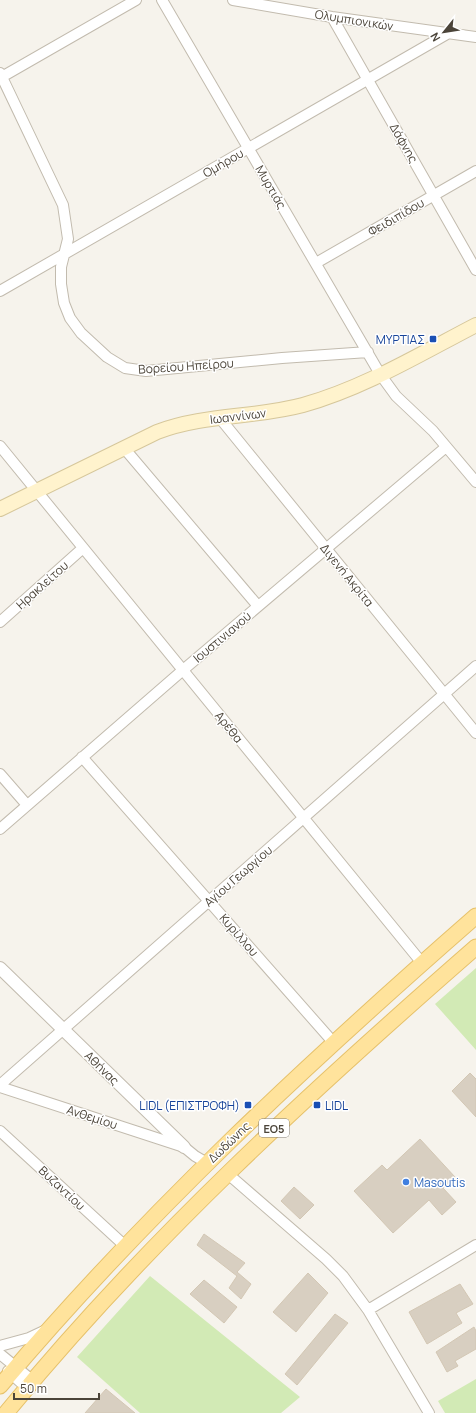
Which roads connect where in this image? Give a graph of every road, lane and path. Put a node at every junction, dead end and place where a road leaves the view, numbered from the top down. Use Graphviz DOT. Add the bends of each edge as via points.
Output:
graph roads {
  1 [pos="136,0"];
  2 [pos="162,0"];
  3 [pos="233,0"];
  4 [pos="332,17"];
  5 [pos="447,34"];
  6 [pos="476,37"];
  7 [pos="1,76"];
  8 [pos="367,79"];
  9 [pos="248,148"];
  10 [pos="476,171"];
  11 [pos="433,196"];
  12 [pos="64,256"];
  13 [pos="316,263"];
  14 [pos="476,270"];
  15 [pos="0,291"];
  16 [pos="476,325"];
  17 [pos="368,352"];
  18 [pos="380,374"];
  19 [pos="219,417"];
  20 [pos="0,446"];
  21 [pos="446,447"];
  22 [pos="124,448"];
  23 [pos="476,482"];
  24 [pos="36,490"];
  25 [pos="0,509"];
  26 [pos="83,548"];
  27 [pos="326,549"];
  28 [pos="258,606"];
  29 [pos="0,622"];
  30 [pos="476,666"];
  31 [pos="183,670"];
  32 [pos="444,694"];
  33 [pos="476,733"];
  34 [pos="82,757"];
  35 [pos="0,774"];
  36 [pos="27,805"];
  37 [pos="303,818"];
  38 [pos="0,829"];
  39 [pos="209,901"];
  40 [pos="476,916"];
  41 [pos="476,947"];
  42 [pos="422,963"];
  43 [pos="0,968"];
  44 [pos="63,1030"];
  45 [pos="333,1042"];
  46 [pos="0,1086"];
  47 [pos="0,1131"];
  48 [pos="184,1147"];
  49 [pos="207,1163"];
  50 [pos="228,1174"];
  51 [pos="476,1244"];
  52 [pos="124,1246"];
  53 [pos="368,1310"];
  54 [pos="50,1329"];
  55 [pos="0,1346"];
  56 [pos="0,1355"];
  57 [pos="13,1370"];
  58 [pos="30,1384"];
  59 [pos="0,1386"];
  60 [pos="6,1413"];
  61 [pos="429,1413"];
  1 -- 7 [label="street"];
  2 -- 9 [label="street, Μυρτιάς"];
  3 -- 4 [label="street, Ολυμπιονικών"];
  4 -- 5 [label="street, Ολυμπιονικών"];
  4 -- 8 [label="street, Δάφνης"];
  5 -- 6 [label="street, Ολυμπιονικών"];
  5 -- 8 [label="street, Ομήρου"];
  7 -- 12 [label="street, Βορείου Ηπείρου" via="63,206 68,229"];
  8 -- 9 [label="street, Ομήρου"];
  8 -- 11 [label="street, Δάφνης"];
  9 -- 12 [label="street, Ομήρου"];
  9 -- 13 [label="street, Μυρτιάς"];
  10 -- 11 [label="street, Φειδιπίδου"];
  11 -- 13 [label="street, Φειδιπίδου"];
  11 -- 14 [label="street, Δάφνης"];
  12 -- 15 [label="street, Ομήρου"];
  12 -- 17 [label="street, Βορείου Ηπείρου" via="61,284 64,304 70,318 94,346 112,360 130,369 155,370"];
  13 -- 17 [label="street, Μυρτιάς"];
  16 -- 18 [label="main road, Ιωαννίνων"];
  17 -- 18 [label="street, Μυρτιάς"];
  18 -- 19 [label="main road, Ιωαννίνων" via="305,404 278,411"];
  18 -- 21 [label="street, Μυρτιάς" via="396,396"];
  19 -- 22 [label="main road, Ιωαννίνων" via="169,428"];
  19 -- 27 [label="street, Διγενή Ακρίτα"];
  20 -- 24 [label="street, Αρέθα"];
  21 -- 23 [label="street, Μυρτιάς"];
  21 -- 27 [label="street, Ιουστινιανού"];
  22 -- 24 [label="main road, Ιωαννίνων"];
  22 -- 28 [label="street"];
  24 -- 25 [label="main road, Ιωαννίνων"];
  24 -- 26 [label="street, Αρέθα"];
  26 -- 29 [label="street, Ηρακλείτου"];
  26 -- 31 [label="street, Αρέθα"];
  27 -- 28 [label="street, Ιουστινιανού"];
  27 -- 32 [label="street, Διγενή Ακρίτα"];
  28 -- 31 [label="street, Ιουστινιανού"];
  30 -- 32 [label="street, Αγίου Γεωργίου"];
  31 -- 34 [label="street, Ιουστινιανού"];
  31 -- 37 [label="street, Αρέθα"];
  32 -- 33 [label="street, Διγενή Ακρίτα"];
  32 -- 37 [label="street, Αγίου Γεωργίου"];
  34 -- 36 [label="street, Ιουστινιανού"];
  34 -- 39 [label="street, Κυρίλλου"];
  35 -- 36 [label="street"];
  36 -- 38 [label="street, Ιουστινιανού"];
  37 -- 39 [label="street, Αγίου Γεωργίου"];
  37 -- 42 [label="street, Αρέθα"];
  39 -- 44 [label="street, Αγίου Γεωργίου"];
  39 -- 45 [label="street, Κυρίλλου"];
  40 -- 42 [label="main road, Δωδώνης / ΕΟ5"];
  41 -- 50 [label="main road, Δωδώνης / ΕΟ5" via="302,1102"];
  42 -- 45 [label="main road, Δωδώνης / ΕΟ5"];
  43 -- 44 [label="street, Αθήνας"];
  44 -- 46 [label="street, Αγίου Γεωργίου"];
  44 -- 48 [label="street, Αθήνας"];
  45 -- 49 [label="main road, Δωδώνης / ΕΟ5"];
  46 -- 48 [label="street, Ανθεμίου"];
  47 -- 52 [label="street, Βυζαντίου"];
  48 -- 49 [label="street, Αθήνας"];
  49 -- 52 [label="main road, Δωδώνης / ΕΟ5"];
  50 -- 53 [label="street" via="326,1259 343,1276"];
  50 -- 58 [label="main road, Δωδώνης / ΕΟ5" via="130,1273"];
  51 -- 53 [label="street"];
  52 -- 54 [label="main road, Δωδώνης / ΕΟ5"];
  53 -- 61 [label="street"];
  54 -- 55 [label="street"];
  54 -- 57 [label="main road, Δωδώνης / ΕΟ5"];
  56 -- 57 [label="street"];
  57 -- 58 [label="street"];
  57 -- 59 [label="main road, Δωδώνης / ΕΟ5"];
  58 -- 60 [label="main road, Δωδώνης / ΕΟ5"];
}
